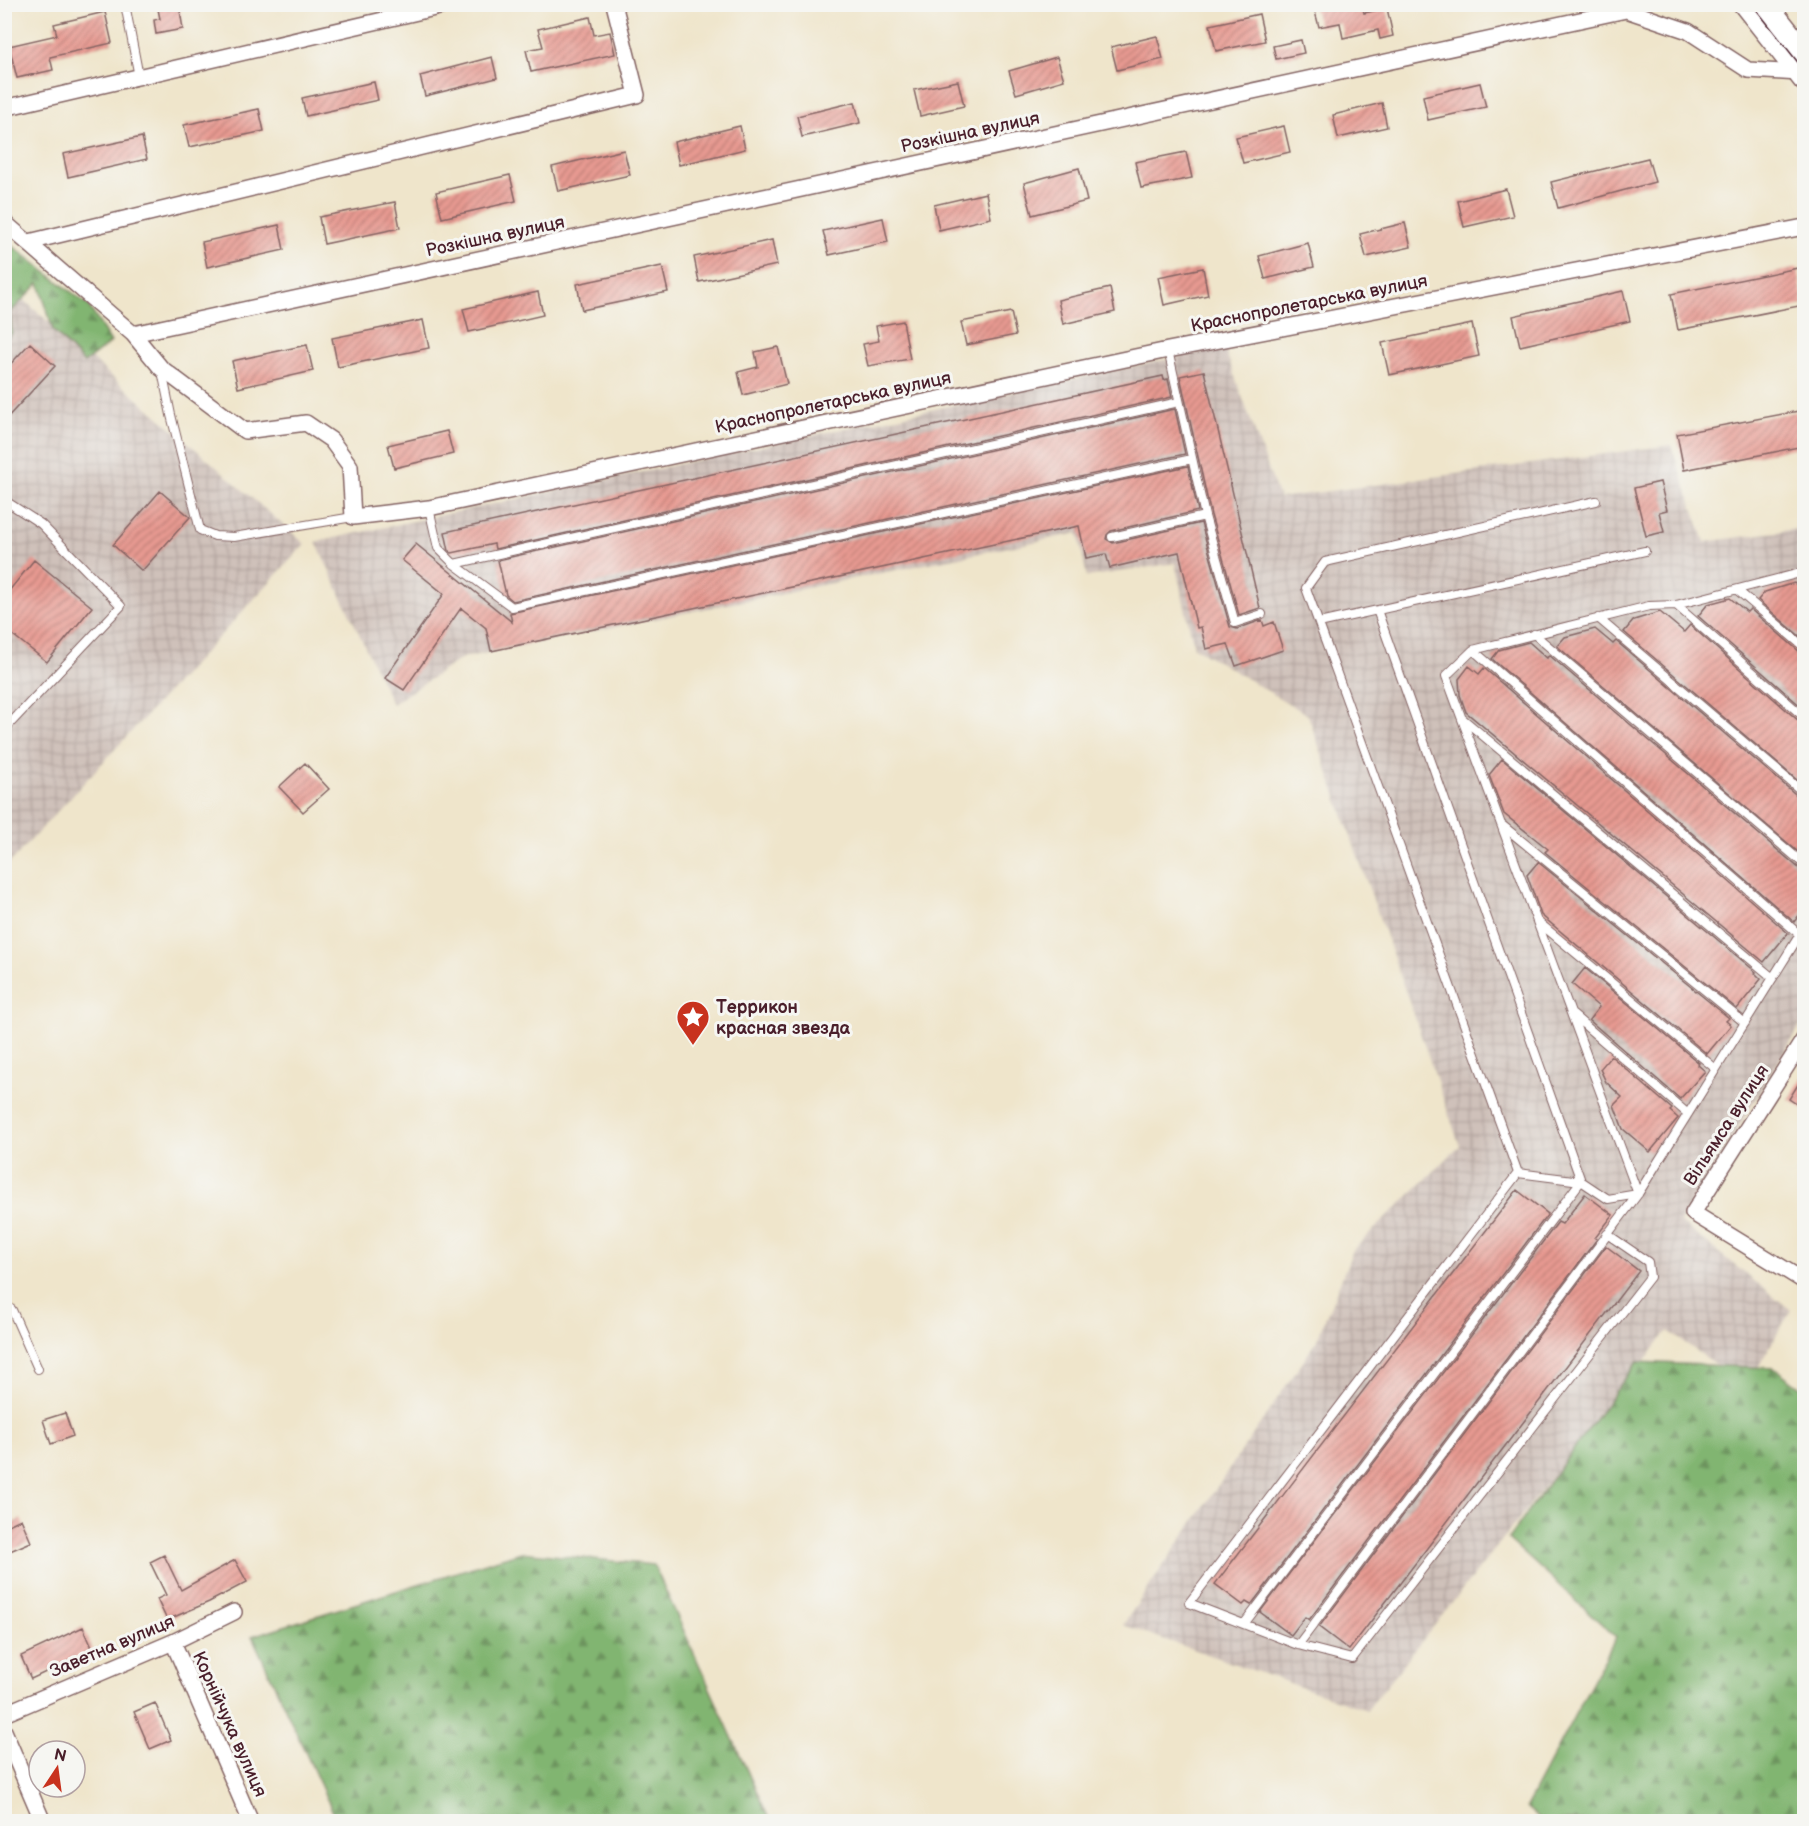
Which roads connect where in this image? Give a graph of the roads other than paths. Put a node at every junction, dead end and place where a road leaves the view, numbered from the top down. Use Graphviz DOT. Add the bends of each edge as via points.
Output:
graph roads {
  1 [pos="125,4"];
  2 [pos="452,4"];
  3 [pos="614,4"];
  4 [pos="1744,4"];
  5 [pos="1766,4"];
  6 [pos="1804,52"];
  7 [pos="1803,75"];
  8 [pos="140,77"];
  9 [pos="4,108"];
  10 [pos="4,222"];
  11 [pos="1804,226"];
  12 [pos="29,242"];
  13 [pos="133,334"];
  14 [pos="1168,350"];
  15 [pos="161,368"];
  16 [pos="1179,402"];
  17 [pos="1192,459"];
  18 [pos="4,500"];
  19 [pos="1596,501"];
  20 [pos="429,508"];
  21 [pos="1205,516"];
  22 [pos="353,517"];
  23 [pos="1112,537"];
  24 [pos="1644,551"];
  25 [pos="454,564"];
  26 [pos="1804,572"];
  27 [pos="1737,590"];
  28 [pos="1676,605"];
  29 [pos="1377,610"];
  30 [pos="1262,614"];
  31 [pos="1598,618"];
  32 [pos="1319,623"];
  33 [pos="1534,634"];
  34 [pos="1804,647"];
  35 [pos="1473,650"];
  36 [pos="1804,717"];
  37 [pos="1461,718"];
  38 [pos="4,730"];
  39 [pos="1804,793"];
  40 [pos="1500,824"];
  41 [pos="1804,864"];
  42 [pos="1536,921"];
  43 [pos="1802,932"];
  44 [pos="1773,978"];
  45 [pos="1571,1014"];
  46 [pos="1745,1023"];
  47 [pos="1804,1039"];
  48 [pos="1716,1069"];
  49 [pos="1688,1114"];
  50 [pos="1518,1173"];
  51 [pos="1581,1181"];
  52 [pos="1638,1194"];
  53 [pos="1607,1234"];
  54 [pos="1804,1281"];
  55 [pos="4,1303"];
  56 [pos="38,1369"];
  57 [pos="234,1612"];
  58 [pos="1244,1624"];
  59 [pos="173,1642"];
  60 [pos="1298,1645"];
  61 [pos="4,1714"];
  62 [pos="4,1731"];
  63 [pos="43,1821"];
  64 [pos="251,1821"];
  1 -- 8 [label="lane"];
  2 -- 8 [label="street"];
  3 -- 12 [label="street" via="637,96"];
  4 -- 7 [label="main road"];
  5 -- 6 [label="main road"];
  7 -- 13 [label="street, Розкішна вулиця" via="1748,70 1688,32 1626,10"];
  8 -- 9 [label="street"];
  10 -- 12 [label="street"];
  11 -- 14 [label="street, Краснопролетарська вулиця"];
  12 -- 13 [label="street"];
  13 -- 15 [label="street"];
  14 -- 16 [label="lane"];
  14 -- 20 [label="street, Краснопролетарська вулиця"];
  15 -- 22 [label="street" via="245,431 306,423 331,440 350,466"];
  15 -- 22 [label="lane" via="200,530 234,537"];
  16 -- 17 [label="lane"];
  16 -- 25 [label="lane"];
  17 -- 21 [label="lane"];
  17 -- 25 [label="lane" via="512,607"];
  18 -- 38 [label="lane" via="40,524 121,606"];
  19 -- 32 [label="lane" via="1325,562 1306,588"];
  20 -- 22 [label="street, Краснопролетарська вулиця"];
  20 -- 25 [label="lane" via="438,548"];
  21 -- 23 [label="lane"];
  21 -- 30 [label="lane" via="1235,623"];
  24 -- 29 [label="lane"];
  26 -- 27 [label="lane"];
  27 -- 28 [label="lane"];
  27 -- 34 [label="lane"];
  28 -- 31 [label="lane" via="1649,606"];
  28 -- 36 [label="lane"];
  29 -- 32 [label="lane"];
  29 -- 51 [label="lane"];
  31 -- 33 [label="lane"];
  31 -- 39 [label="lane"];
  32 -- 50 [label="lane"];
  33 -- 35 [label="lane"];
  33 -- 41 [label="lane"];
  35 -- 37 [label="lane" via="1446,676"];
  35 -- 43 [label="lane"];
  37 -- 40 [label="lane"];
  37 -- 44 [label="lane"];
  40 -- 42 [label="lane"];
  40 -- 46 [label="lane"];
  42 -- 45 [label="lane"];
  42 -- 48 [label="lane"];
  43 -- 44 [label="lane"];
  44 -- 46 [label="lane"];
  45 -- 49 [label="lane"];
  45 -- 52 [label="lane"];
  46 -- 48 [label="lane"];
  47 -- 54 [label="street, Вільямса вулиця" via="1693,1213"];
  48 -- 49 [label="lane"];
  49 -- 52 [label="lane"];
  50 -- 51 [label="lane"];
  50 -- 58 [label="lane" via="1189,1603"];
  51 -- 52 [label="lane" via="1608,1199"];
  51 -- 58 [label="lane"];
  52 -- 53 [label="lane"];
  53 -- 60 [label="lane"];
  53 -- 60 [label="lane" via="1648,1262 1650,1277 1352,1659"];
  55 -- 56 [label="lane" via="12,1310"];
  57 -- 59 [label="street, Заветна вулиця"];
  58 -- 60 [label="lane"];
  59 -- 61 [label="street, Заветна вулиця"];
  59 -- 64 [label="street, Корнійчука вулиця"];
  62 -- 63 [label="street"];
}
